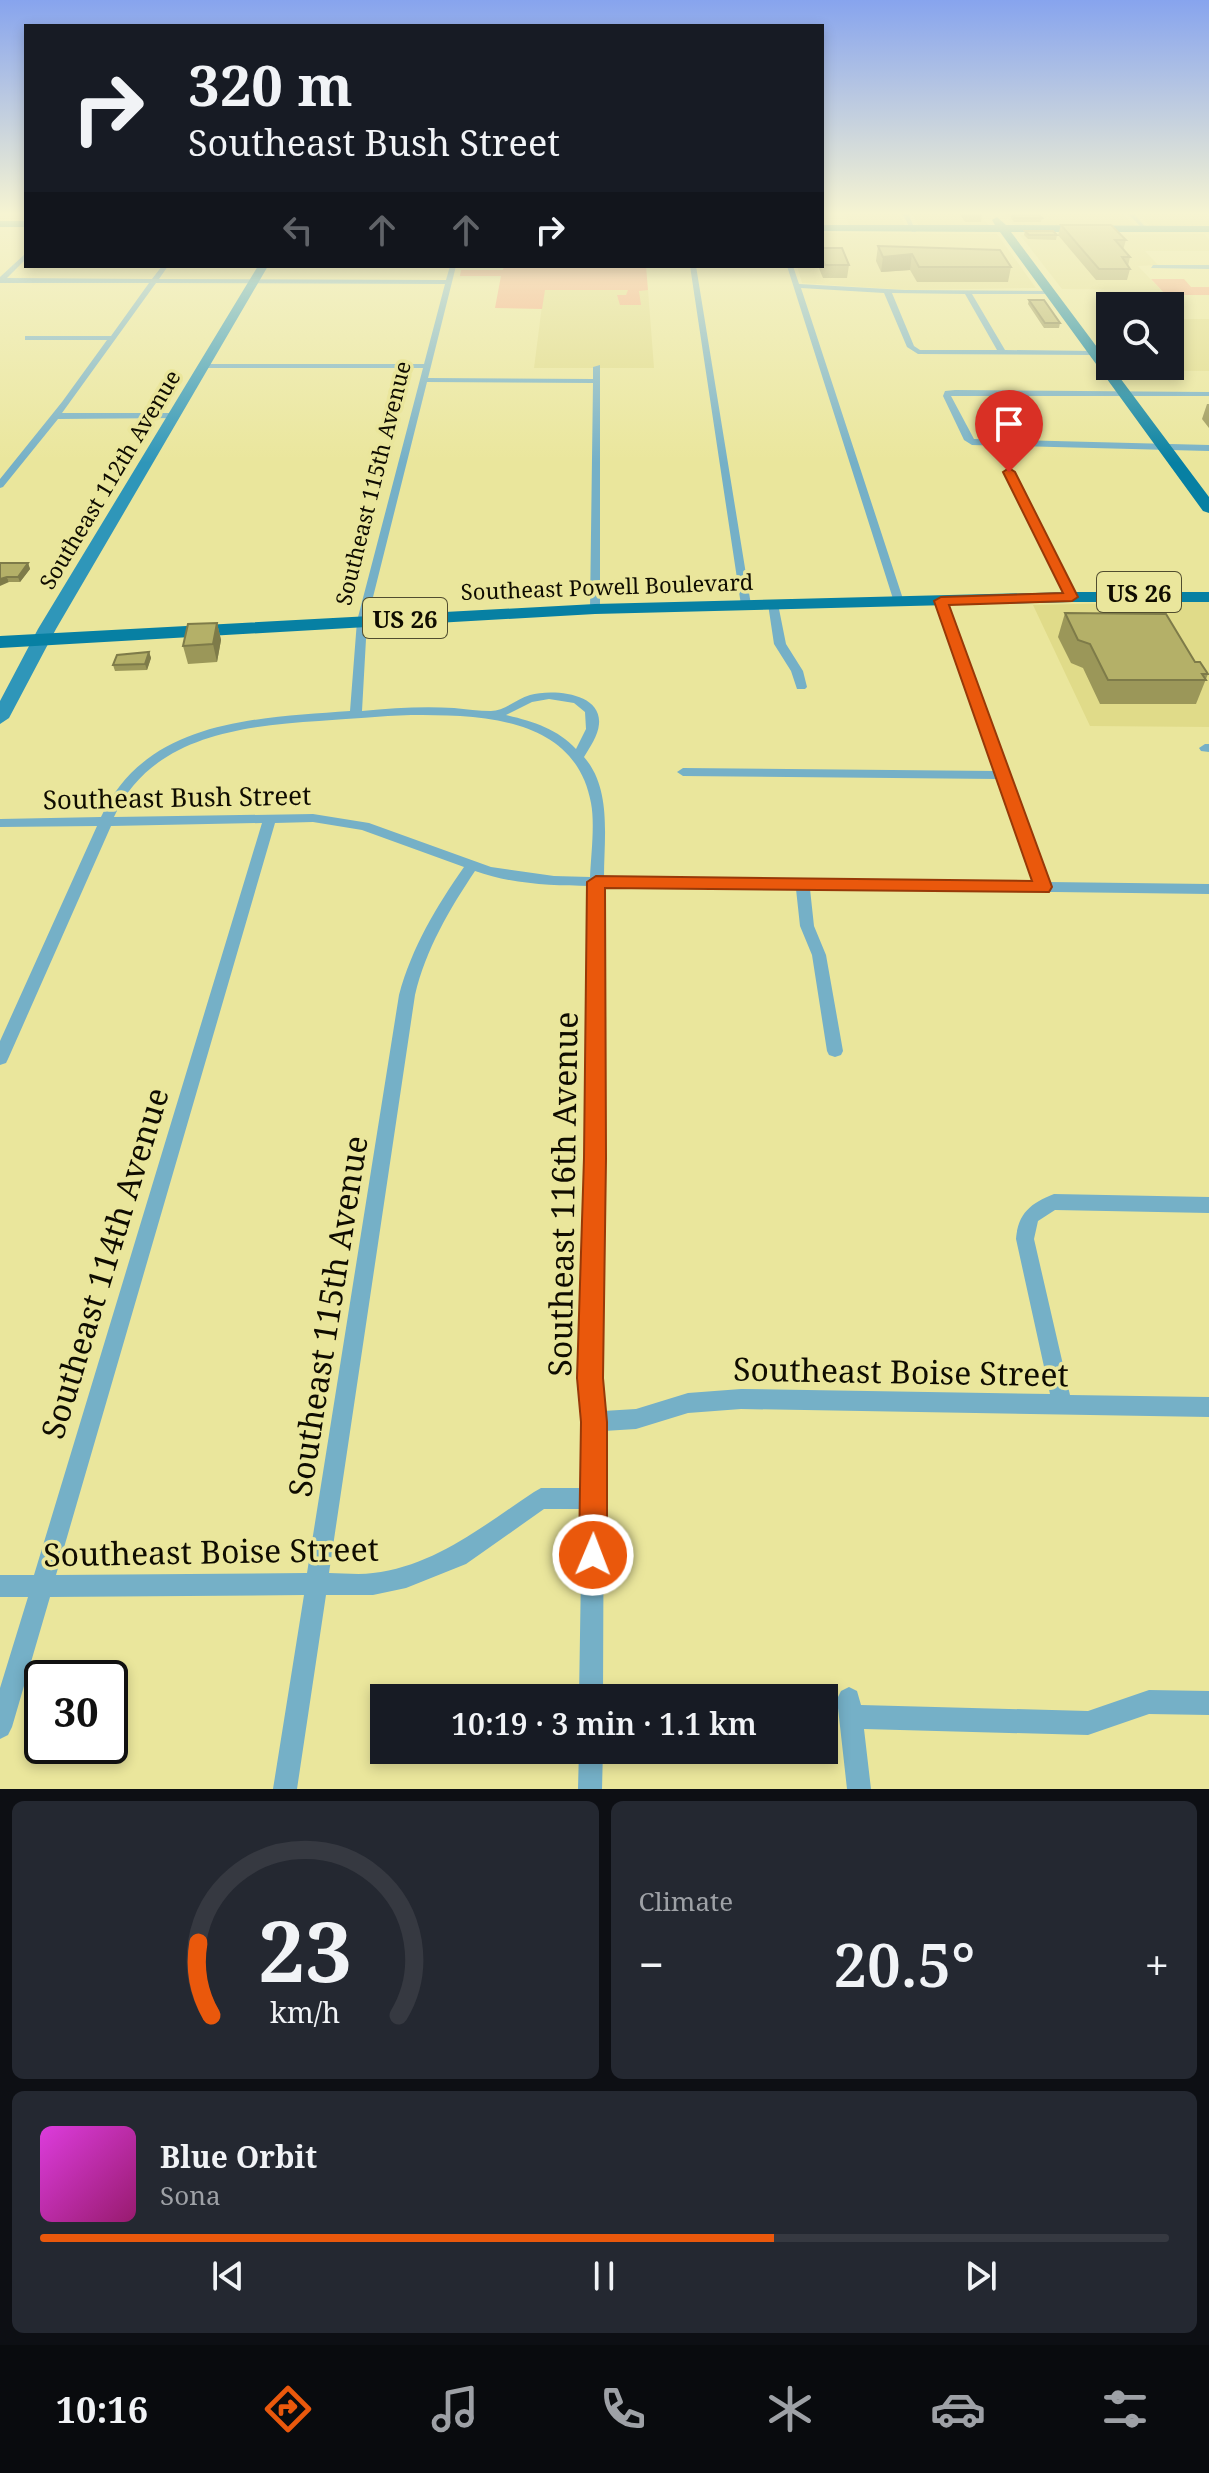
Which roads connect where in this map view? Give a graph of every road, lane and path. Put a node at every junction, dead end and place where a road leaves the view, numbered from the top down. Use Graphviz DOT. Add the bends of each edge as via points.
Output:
graph roads {
  1 [pos="143,296"];
  2 [pos="244,296"];
  3 [pos="444,296"];
  4 [pos="698,296"];
  5 [pos="800,296"];
  6 [pos="889,296"];
  7 [pos="970,296"];
  8 [pos="1053,296"];
  9 [pos="28,338"];
  10 [pos="114,338"];
  11 [pos="1002,352"];
  12 [pos="1094,353"];
  13 [pos="203,366"];
  14 [pos="426,366"];
  15 [pos="597,367"];
  16 [pos="423,380"];
  17 [pos="596,381"];
  18 [pos="1124,393"];
  19 [pos="1209,394"];
  20 [pos="54,416"];
  21 [pos="174,416"];
  22 [pos="1163,446"];
  23 [pos="1209,448"];
  24 [pos="1009,472"];
  25 [pos="0,485"];
  26 [pos="1209,508"];
  27 [pos="1209,594"];
  28 [pos="1072,597"];
  29 [pos="941,601"];
  30 [pos="899,602"];
  31 [pos="773,604"];
  32 [pos="746,605"];
  33 [pos="595,609"];
  34 [pos="362,621"];
  35 [pos="42,639"];
  36 [pos="0,642"];
  37 [pos="801,687"];
  38 [pos="356,715"];
  39 [pos="497,715"];
  40 [pos="0,718"];
  41 [pos="579,755"];
  42 [pos="683,772"];
  43 [pos="1003,775"];
  44 [pos="270,817"];
  45 [pos="0,823"];
  46 [pos="105,823"];
  47 [pos="471,867"];
  48 [pos="596,882"];
  49 [pos="802,884"];
  50 [pos="1043,887"];
  51 [pos="1209,889"];
  52 [pos="835,1051"];
  53 [pos="0,1059"];
  54 [pos="1209,1205"];
  55 [pos="1062,1404"];
  56 [pos="1209,1407"];
  57 [pos="594,1422"];
  58 [pos="593,1498"];
  59 [pos="0,1586"];
  60 [pos="316,1586"];
  61 [pos="42,1587"];
  62 [pos="591,1684"];
  63 [pos="1209,1703"];
  64 [pos="0,1727"];
  65 [pos="591,1764"];
  66 [pos="285,1789"];
  67 [pos="590,1789"];
  68 [pos="859,1789"];
  1 -- 10 [label="street"];
  2 -- 13 [label="main road, Southeast 112th Avenue"];
  3 -- 14 [label="street, Southeast 115th Avenue"];
  4 -- 32 [label="street"];
  5 -- 30 [label="street"];
  6 -- 11 [label="street" via="918,352"];
  7 -- 11 [label="street"];
  8 -- 12 [label="main road"];
  9 -- 10 [label="street"];
  10 -- 20 [label="street"];
  11 -- 12 [label="street"];
  12 -- 18 [label="main road"];
  13 -- 14 [label="street"];
  13 -- 21 [label="main road, Southeast 112th Avenue"];
  14 -- 16 [label="street, Southeast 115th Avenue"];
  15 -- 17 [label="street"];
  16 -- 17 [label="street"];
  16 -- 34 [label="street, Southeast 115th Avenue"];
  17 -- 33 [label="street"];
  18 -- 19 [label="street"];
  18 -- 22 [label="main road"];
  18 -- 22 [label="street" via="948,393 972,442"];
  20 -- 21 [label="street"];
  20 -- 25 [label="street"];
  21 -- 35 [label="main road, Southeast 112th Avenue"];
  22 -- 23 [label="street"];
  22 -- 26 [label="main road"];
  24 -- 28 [label="street"];
  27 -- 28 [label="main road, Southeast Powell Boulevard / US 26"];
  28 -- 29 [label="main road, Southeast Powell Boulevard / US 26"];
  29 -- 30 [label="main road, Southeast Powell Boulevard / US 26"];
  29 -- 43 [label="street"];
  30 -- 31 [label="main road, Southeast Powell Boulevard / US 26"];
  31 -- 32 [label="main road, Southeast Powell Boulevard / US 26"];
  31 -- 37 [label="street" via="780,644"];
  32 -- 33 [label="main road, Southeast Powell Boulevard / US 26"];
  33 -- 34 [label="main road, Southeast Powell Boulevard / US 26"];
  34 -- 35 [label="main road, Southeast Powell Boulevard / US 26"];
  34 -- 38 [label="street, Southeast 115th Avenue"];
  35 -- 36 [label="main road, Southeast Powell Boulevard / US 26"];
  35 -- 40 [label="main road, Southeast 112th Avenue"];
  38 -- 39 [label="street"];
  38 -- 46 [label="street" via="239,724 186,741 141,768"];
  39 -- 41 [label="street" via="547,733"];
  39 -- 41 [label="street" via="533,698 572,699 594,717"];
  41 -- 48 [label="street, Southeast 116th Avenue" via="596,786"];
  42 -- 43 [label="street"];
  43 -- 50 [label="street"];
  44 -- 46 [label="street, Southeast Bush Street"];
  44 -- 47 [label="street, Southeast Bush Street" via="364,826"];
  44 -- 61 [label="street, Southeast 114th Avenue"];
  45 -- 46 [label="street, Southeast Bush Street"];
  46 -- 53 [label="street"];
  47 -- 48 [label="street, Southeast Bush Street" via="526,879"];
  47 -- 60 [label="street, Southeast 115th Avenue" via="439,912 413,965"];
  48 -- 49 [label="street, Southeast Bush Street"];
  48 -- 57 [label="street, Southeast 116th Avenue" via="590,1378"];
  49 -- 50 [label="street, Southeast Bush Street"];
  49 -- 52 [label="street"];
  50 -- 51 [label="street, Southeast Bush Street"];
  54 -- 55 [label="street" via="1054,1202 1036,1208 1026,1222 1025,1239"];
  55 -- 56 [label="street, Southeast Boise Street"];
  55 -- 57 [label="street, Southeast Boise Street" via="741,1399 688,1403 636,1419"];
  57 -- 58 [label="street, Southeast 116th Avenue"];
  58 -- 60 [label="street, Southeast Boise Street" via="541,1499 474,1548 406,1577"];
  58 -- 62 [label="street, Southeast 116th Avenue"];
  59 -- 61 [label="street, Southeast Boise Street"];
  60 -- 61 [label="street, Southeast Boise Street"];
  60 -- 66 [label="street, Southeast 115th Avenue"];
  61 -- 64 [label="street, Southeast 114th Avenue"];
  63 -- 68 [label="street" via="1149,1702 1088,1723 850,1708"];
  65 -- 67 [label="street"];
}
